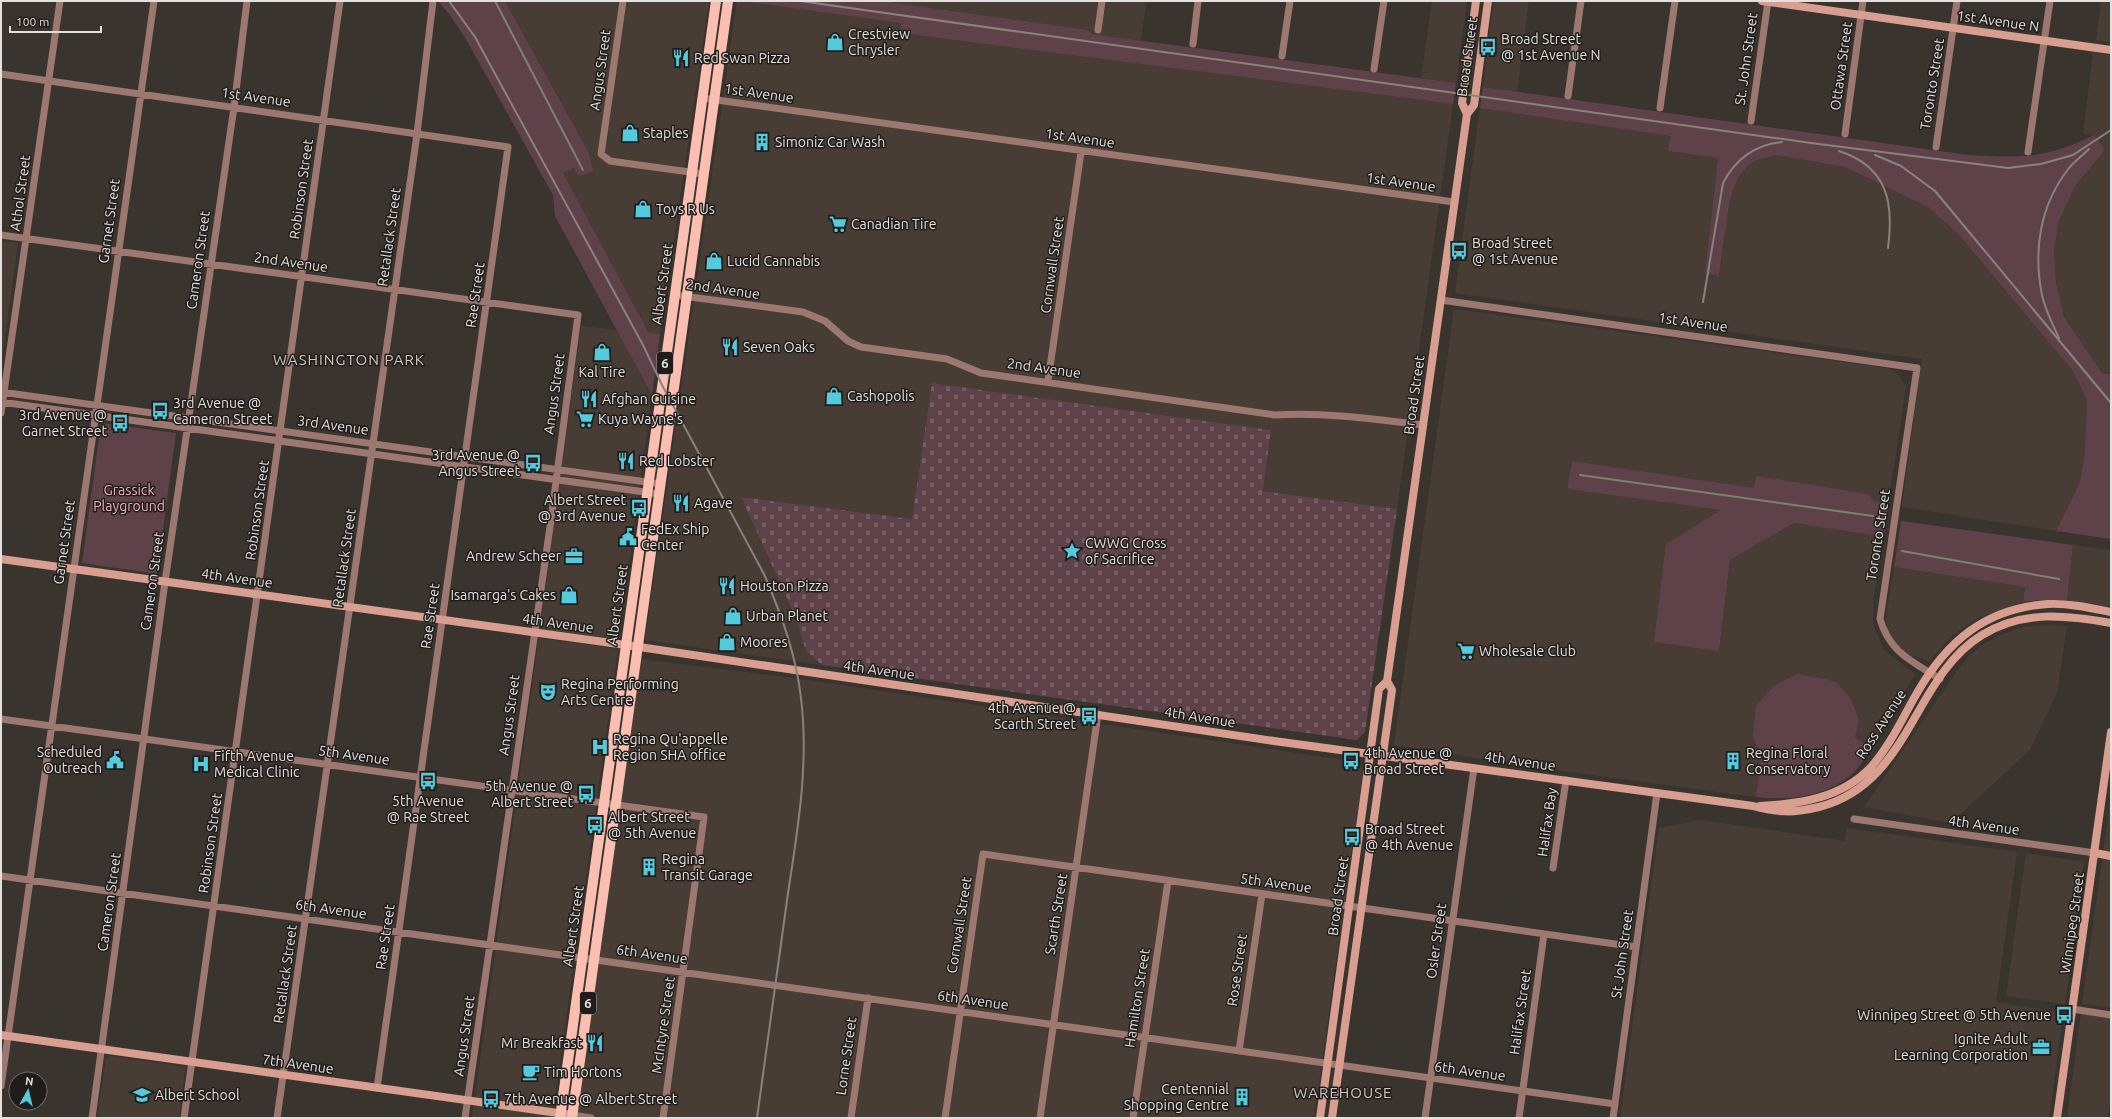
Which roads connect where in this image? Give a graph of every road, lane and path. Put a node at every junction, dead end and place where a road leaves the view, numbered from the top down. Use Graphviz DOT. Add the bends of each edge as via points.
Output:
graph roads {
  1 [pos="60,1"];
  2 [pos="154,1"];
  3 [pos="247,1"];
  4 [pos="340,1"];
  5 [pos="434,1"];
  6 [pos="622,1"];
  7 [pos="716,1"];
  8 [pos="728,1"];
  9 [pos="1102,1"];
  10 [pos="1198,1"];
  11 [pos="1290,1"];
  12 [pos="1384,1"];
  13 [pos="1476,1"];
  14 [pos="1488,1"];
  15 [pos="1581,1"];
  16 [pos="1675,1"];
  17 [pos="1766,1"];
  18 [pos="1863,1"];
  19 [pos="1957,1"];
  20 [pos="2050,1"];
  21 [pos="1861,15"];
  22 [pos="1954,28"];
  23 [pos="1098,30"];
  24 [pos="2045,41"];
  25 [pos="1193,44"];
  26 [pos="2111,50"];
  27 [pos="1282,56"];
  28 [pos="1374,69"];
  29 [pos="1,74"];
  30 [pos="49,81"];
  31 [pos="141,94"];
  32 [pos="1568,96"];
  33 [pos="702,98"];
  34 [pos="714,99"];
  35 [pos="234,108"];
  36 [pos="1660,108"];
  37 [pos="1467,114"];
  38 [pos="324,120"];
  39 [pos="1751,121"];
  40 [pos="417,134"];
  41 [pos="1845,134"];
  42 [pos="1936,147"];
  43 [pos="508,148"];
  44 [pos="1081,152"];
  45 [pos="2028,152"];
  46 [pos="692,172"];
  47 [pos="704,174"];
  48 [pos="1454,202"];
  49 [pos="1,235"];
  50 [pos="27,239"];
  51 [pos="118,250"];
  52 [pos="210,264"];
  53 [pos="302,276"];
  54 [pos="394,289"];
  55 [pos="675,295"];
  56 [pos="686,297"];
  57 [pos="1441,300"];
  58 [pos="487,302"];
  59 [pos="578,315"];
  60 [pos="1917,368"];
  61 [pos="1048,381"];
  62 [pos="3,392"];
  63 [pos="2,402"];
  64 [pos="96,405"];
  65 [pos="1,413"];
  66 [pos="95,415"];
  67 [pos="188,418"];
  68 [pos="1423,426"];
  69 [pos="187,428"];
  70 [pos="281,431"];
  71 [pos="279,441"];
  72 [pos="373,444"];
  73 [pos="372,454"];
  74 [pos="465,456"];
  75 [pos="464,467"];
  76 [pos="557,469"];
  77 [pos="556,480"];
  78 [pos="648,487"];
  79 [pos="660,489"];
  80 [pos="1,559"];
  81 [pos="73,569"];
  82 [pos="165,582"];
  83 [pos="258,594"];
  84 [pos="350,607"];
  85 [pos="2111,612"];
  86 [pos="442,620"];
  87 [pos="2111,623"];
  88 [pos="534,633"];
  89 [pos="626,646"];
  90 [pos="637,647"];
  91 [pos="1929,672"];
  92 [pos="1940,678"];
  93 [pos="1387,681"];
  94 [pos="1098,714"];
  95 [pos="1,719"];
  96 [pos="51,726"];
  97 [pos="2111,732"];
  98 [pos="144,739"];
  99 [pos="236,752"];
  100 [pos="1370,754"];
  101 [pos="1383,756"];
  102 [pos="328,765"];
  103 [pos="1474,768"];
  104 [pos="420,777"];
  105 [pos="1566,780"];
  106 [pos="511,790"];
  107 [pos="1657,793"];
  108 [pos="604,804"];
  109 [pos="616,805"];
  110 [pos="1753,806"];
  111 [pos="704,817"];
  112 [pos="1854,819"];
  113 [pos="2095,853"];
  114 [pos="983,854"];
  115 [pos="2111,856"];
  116 [pos="1076,867"];
  117 [pos="1553,868"];
  118 [pos="1,876"];
  119 [pos="29,880"];
  120 [pos="1168,881"];
  121 [pos="123,893"];
  122 [pos="1262,894"];
  123 [pos="214,906"];
  124 [pos="1350,907"];
  125 [pos="1362,909"];
  126 [pos="306,919"];
  127 [pos="1452,922"];
  128 [pos="399,932"];
  129 [pos="1544,934"];
  130 [pos="490,944"];
  131 [pos="1636,947"];
  132 [pos="583,957"];
  133 [pos="594,959"];
  134 [pos="684,972"];
  135 [pos="868,998"];
  136 [pos="2072,1009"];
  137 [pos="959,1011"];
  138 [pos="2111,1015"];
  139 [pos="1052,1024"];
  140 [pos="5,1035"];
  141 [pos="1144,1037"];
  142 [pos="103,1049"];
  143 [pos="1238,1051"];
  144 [pos="192,1062"];
  145 [pos="1324,1063"];
  146 [pos="1339,1065"];
  147 [pos="283,1075"];
  148 [pos="1430,1078"];
  149 [pos="1,1086"];
  150 [pos="377,1088"];
  151 [pos="1522,1091"];
  152 [pos="467,1101"];
  153 [pos="1615,1104"];
  154 [pos="561,1116"];
  155 [pos="572,1117"];
  156 [pos="92,1118"];
  157 [pos="184,1118"];
  158 [pos="277,1118"];
  159 [pos="465,1118"];
  160 [pos="591,1118"];
  161 [pos="663,1118"];
  162 [pos="851,1118"];
  163 [pos="945,1118"];
  164 [pos="1040,1118"];
  165 [pos="1133,1118"];
  166 [pos="1320,1118"];
  167 [pos="1332,1118"];
  168 [pos="1425,1118"];
  169 [pos="1519,1118"];
  170 [pos="1613,1118"];
  171 [pos="2057,1118"];
  1 -- 30 [label="street, Athol Street"];
  2 -- 31 [label="street, Garnet Street"];
  3 -- 35 [label="street, Cameron Street"];
  4 -- 38 [label="street, Robinson Street"];
  5 -- 40 [label="street, Retallack Street"];
  6 -- 46 [label="street, Angus Street" via="601,154 610,161"];
  7 -- 33 [label="main road, Albert Street / 6"];
  8 -- 34 [label="main road, Albert Street / 6"];
  9 -- 23 [label="street"];
  10 -- 25 [label="street"];
  11 -- 27 [label="street"];
  12 -- 28 [label="street"];
  13 -- 37 [label="main road, Broad Street" via="1462,103"];
  14 -- 37 [label="main road, Broad Street" via="1474,105"];
  15 -- 32 [label="street"];
  16 -- 36 [label="street"];
  17 -- 21 [label="main road, 1st Avenue N"];
  17 -- 39 [label="street, St. John Street"];
  18 -- 21 [label="street, Ottawa Street"];
  19 -- 22 [label="street, Toronto Street"];
  20 -- 24 [label="street"];
  21 -- 22 [label="main road, 1st Avenue N"];
  21 -- 41 [label="street, Ottawa Street"];
  22 -- 24 [label="main road, 1st Avenue N"];
  22 -- 42 [label="street, Toronto Street"];
  24 -- 26 [label="main road, 1st Avenue N"];
  24 -- 45 [label="street"];
  29 -- 30 [label="street, 1st Avenue"];
  30 -- 31 [label="street, 1st Avenue"];
  30 -- 50 [label="street, Athol Street"];
  31 -- 35 [label="street, 1st Avenue"];
  31 -- 51 [label="street, Garnet Street"];
  33 -- 34 [label="street, 1st Avenue"];
  33 -- 46 [label="main road, Albert Street / 6"];
  34 -- 44 [label="street, 1st Avenue"];
  34 -- 47 [label="main road, Albert Street / 6"];
  35 -- 38 [label="street, 1st Avenue"];
  35 -- 52 [label="street, Cameron Street"];
  37 -- 48 [label="main road, Broad Street"];
  38 -- 40 [label="street, 1st Avenue"];
  38 -- 53 [label="street, Robinson Street"];
  40 -- 43 [label="street, 1st Avenue"];
  40 -- 54 [label="street, Retallack Street"];
  43 -- 58 [label="street, Rae Street"];
  44 -- 48 [label="street, 1st Avenue"];
  44 -- 61 [label="street, Cornwall Street"];
  46 -- 47 [label="street"];
  46 -- 55 [label="main road, Albert Street / 6"];
  47 -- 56 [label="main road, Albert Street / 6"];
  48 -- 57 [label="main road, Broad Street"];
  49 -- 50 [label="street, 2nd Avenue"];
  50 -- 51 [label="street, 2nd Avenue"];
  50 -- 62 [label="street, Athol Street"];
  51 -- 52 [label="street, 2nd Avenue"];
  51 -- 64 [label="street, Garnet Street"];
  52 -- 53 [label="street, 2nd Avenue"];
  52 -- 67 [label="street, Cameron Street"];
  53 -- 54 [label="street, 2nd Avenue"];
  53 -- 70 [label="street, Robinson Street"];
  54 -- 58 [label="street, 2nd Avenue"];
  54 -- 72 [label="street, Retallack Street"];
  55 -- 56 [label="street, 2nd Avenue"];
  55 -- 78 [label="main road, Albert Street / 6"];
  56 -- 61 [label="street, 2nd Avenue" via="803,312 825,322 848,341 861,347 947,360 981,372"];
  56 -- 79 [label="main road, Albert Street / 6"];
  57 -- 60 [label="street, 1st Avenue"];
  57 -- 68 [label="main road, Broad Street"];
  58 -- 59 [label="street, 2nd Avenue"];
  58 -- 74 [label="street, Rae Street"];
  59 -- 76 [label="street, Angus Street"];
  60 -- 91 [label="street, Toronto Street" via="1880,619 1883,631 1895,648 1905,658"];
  61 -- 68 [label="street, 2nd Avenue" via="1275,415 1339,415"];
  62 -- 63 [label="street, Athol Street"];
  62 -- 64 [label="street, 3rd Avenue"];
  63 -- 65 [label="street, Athol Street"];
  63 -- 66 [label="street, 3rd Avenue"];
  64 -- 66 [label="street, Garnet Street"];
  64 -- 67 [label="street, 3rd Avenue"];
  66 -- 69 [label="street, 3rd Avenue"];
  66 -- 81 [label="street, Garnet Street"];
  67 -- 69 [label="street, Cameron Street"];
  67 -- 70 [label="street, 3rd Avenue"];
  68 -- 93 [label="main road, Broad Street"];
  69 -- 71 [label="street, 3rd Avenue"];
  69 -- 82 [label="street, Cameron Street"];
  70 -- 71 [label="street, Robinson Street"];
  70 -- 72 [label="street, 3rd Avenue"];
  71 -- 73 [label="street, 3rd Avenue"];
  71 -- 83 [label="street, Robinson Street"];
  72 -- 73 [label="street, Retallack Street"];
  72 -- 74 [label="street, 3rd Avenue"];
  73 -- 75 [label="street, 3rd Avenue"];
  73 -- 84 [label="street, Retallack Street"];
  74 -- 75 [label="street, Rae Street"];
  74 -- 76 [label="street, 3rd Avenue"];
  75 -- 77 [label="street, 3rd Avenue"];
  75 -- 86 [label="street, Rae Street"];
  76 -- 77 [label="street, Angus Street"];
  76 -- 78 [label="street, 3rd Avenue"];
  77 -- 78 [label="street, 3rd Avenue"];
  77 -- 88 [label="street, Angus Street"];
  78 -- 79 [label="street, 3rd Avenue"];
  78 -- 79 [label="street, 3rd Avenue"];
  78 -- 89 [label="main road, Albert Street / 6"];
  79 -- 90 [label="main road, Albert Street / 6"];
  80 -- 81 [label="main road, 4th Avenue"];
  81 -- 82 [label="main road, 4th Avenue"];
  81 -- 96 [label="street, Garnet Street"];
  82 -- 83 [label="main road, 4th Avenue"];
  82 -- 98 [label="street, Cameron Street"];
  83 -- 84 [label="main road, 4th Avenue"];
  83 -- 99 [label="street, Robinson Street"];
  84 -- 86 [label="main road, 4th Avenue"];
  84 -- 102 [label="street, Retallack Street"];
  85 -- 91 [label="main road, Ross Avenue" via="2048,604 1997,615 1961,636"];
  86 -- 88 [label="main road, 4th Avenue"];
  86 -- 104 [label="street, Rae Street"];
  87 -- 92 [label="main road, Ross Avenue" via="2050,615 2003,624 1981,635 1960,653"];
  88 -- 89 [label="main road, 4th Avenue"];
  88 -- 106 [label="street, Angus Street"];
  89 -- 90 [label="main road, 4th Avenue"];
  89 -- 108 [label="main road, Albert Street / 6"];
  90 -- 94 [label="main road, 4th Avenue"];
  90 -- 109 [label="main road, Albert Street / 6"];
  91 -- 92 [label="street, Toronto Street"];
  91 -- 110 [label="main road, Ross Avenue" via="1884,749 1871,767 1857,779 1838,790 1799,804"];
  92 -- 110 [label="main road, Ross Avenue" via="1882,769 1866,783 1845,797 1809,809 1773,812"];
  93 -- 100 [label="main road, Broad Street" via="1380,689"];
  93 -- 101 [label="main road, Broad Street" via="1392,690"];
  94 -- 100 [label="main road, 4th Avenue"];
  94 -- 116 [label="street, Scarth Street"];
  95 -- 96 [label="street, 5th Avenue"];
  96 -- 98 [label="street, 5th Avenue"];
  96 -- 119 [label="street, Garnet Street"];
  97 -- 113 [label="main road, Winnipeg Street"];
  98 -- 99 [label="street, 5th Avenue"];
  98 -- 121 [label="street, Cameron Street"];
  99 -- 102 [label="street, 5th Avenue"];
  99 -- 123 [label="street, Robinson Street"];
  100 -- 101 [label="main road, 4th Avenue"];
  100 -- 124 [label="main road, Broad Street"];
  101 -- 103 [label="main road, 4th Avenue"];
  101 -- 125 [label="main road, Broad Street"];
  102 -- 104 [label="street, 5th Avenue"];
  102 -- 126 [label="street, Retallack Street"];
  103 -- 105 [label="main road, 4th Avenue"];
  103 -- 127 [label="street, Osler Street"];
  104 -- 106 [label="street, 5th Avenue"];
  104 -- 128 [label="street, Rae Street"];
  105 -- 107 [label="main road, 4th Avenue"];
  105 -- 117 [label="street, Halifax Bay"];
  106 -- 108 [label="street, 5th Avenue"];
  106 -- 130 [label="street, Angus Street"];
  107 -- 110 [label="main road, 4th Avenue"];
  107 -- 131 [label="street, St John Street"];
  108 -- 109 [label="street, 5th Avenue"];
  108 -- 132 [label="main road, Albert Street / 6"];
  109 -- 111 [label="street, 5th Avenue"];
  109 -- 133 [label="main road, Albert Street / 6"];
  111 -- 134 [label="street, McIntyre Street"];
  112 -- 113 [label="street, 4th Avenue"];
  113 -- 115 [label="main road, 4th Avenue"];
  113 -- 136 [label="main road, Winnipeg Street"];
  114 -- 116 [label="street, 5th Avenue"];
  114 -- 137 [label="street, Cornwall Street"];
  116 -- 120 [label="street, 5th Avenue"];
  116 -- 139 [label="street, Scarth Street"];
  118 -- 119 [label="street, 6th Avenue"];
  119 -- 121 [label="street, 6th Avenue"];
  119 -- 140 [label="street, Garnet Street"];
  120 -- 122 [label="street, 5th Avenue"];
  120 -- 141 [label="street, Hamilton Street"];
  121 -- 123 [label="street, 6th Avenue"];
  121 -- 142 [label="street, Cameron Street"];
  122 -- 124 [label="street, 5th Avenue"];
  122 -- 143 [label="street, Rose Street"];
  123 -- 126 [label="street, 6th Avenue"];
  123 -- 144 [label="street, Robinson Street"];
  124 -- 125 [label="street, 5th Avenue"];
  124 -- 145 [label="main road, Broad Street"];
  125 -- 127 [label="street, 5th Avenue"];
  125 -- 146 [label="main road, Broad Street"];
  126 -- 128 [label="street, 6th Avenue"];
  126 -- 147 [label="street, Retallack Street"];
  127 -- 129 [label="street, 5th Avenue"];
  127 -- 148 [label="street, Osler Street"];
  128 -- 130 [label="street, 6th Avenue"];
  128 -- 150 [label="street, Rae Street"];
  129 -- 131 [label="street, 5th Avenue"];
  129 -- 151 [label="street, Halifax Street"];
  130 -- 132 [label="street, 6th Avenue"];
  130 -- 152 [label="street, Angus Street"];
  131 -- 153 [label="street, St John Street"];
  132 -- 133 [label="street, 6th Avenue"];
  132 -- 154 [label="main road, Albert Street / 6"];
  133 -- 134 [label="street, 6th Avenue"];
  133 -- 155 [label="main road, Albert Street / 6"];
  134 -- 135 [label="street, 6th Avenue"];
  134 -- 161 [label="street, McIntyre Street"];
  135 -- 137 [label="street, 6th Avenue"];
  135 -- 162 [label="street, Lorne Street"];
  136 -- 138 [label="street"];
  136 -- 171 [label="main road, Winnipeg Street"];
  137 -- 139 [label="street, 6th Avenue"];
  137 -- 163 [label="street, Cornwall Street"];
  139 -- 141 [label="street, 6th Avenue"];
  139 -- 164 [label="street, Scarth Street"];
  140 -- 142 [label="main road, 7th Avenue"];
  140 -- 149 [label="street, Garnet Street"];
  141 -- 143 [label="street, 6th Avenue"];
  141 -- 165 [label="street, Hamilton Street"];
  142 -- 144 [label="main road, 7th Avenue"];
  142 -- 156 [label="street, Cameron Street"];
  143 -- 145 [label="street, 6th Avenue" via="1317,1059"];
  144 -- 147 [label="main road, 7th Avenue"];
  144 -- 157 [label="street, Robinson Street"];
  145 -- 146 [label="street, 6th Avenue"];
  145 -- 166 [label="main road, Broad Street"];
  146 -- 148 [label="street, 6th Avenue"];
  146 -- 167 [label="main road, Broad Street"];
  147 -- 150 [label="main road, 7th Avenue"];
  147 -- 158 [label="street, Retallack Street"];
  148 -- 151 [label="street, 6th Avenue"];
  148 -- 168 [label="street, Osler Street"];
  150 -- 152 [label="main road, 7th Avenue"];
  151 -- 153 [label="street, 6th Avenue"];
  151 -- 169 [label="street, Halifax Street"];
  152 -- 154 [label="main road, 7th Avenue"];
  152 -- 159 [label="street, Angus Street"];
  153 -- 170 [label="street, St John Street"];
  154 -- 155 [label="main road, 7th Avenue"];
  155 -- 160 [label="street, 7th Avenue"];
}
